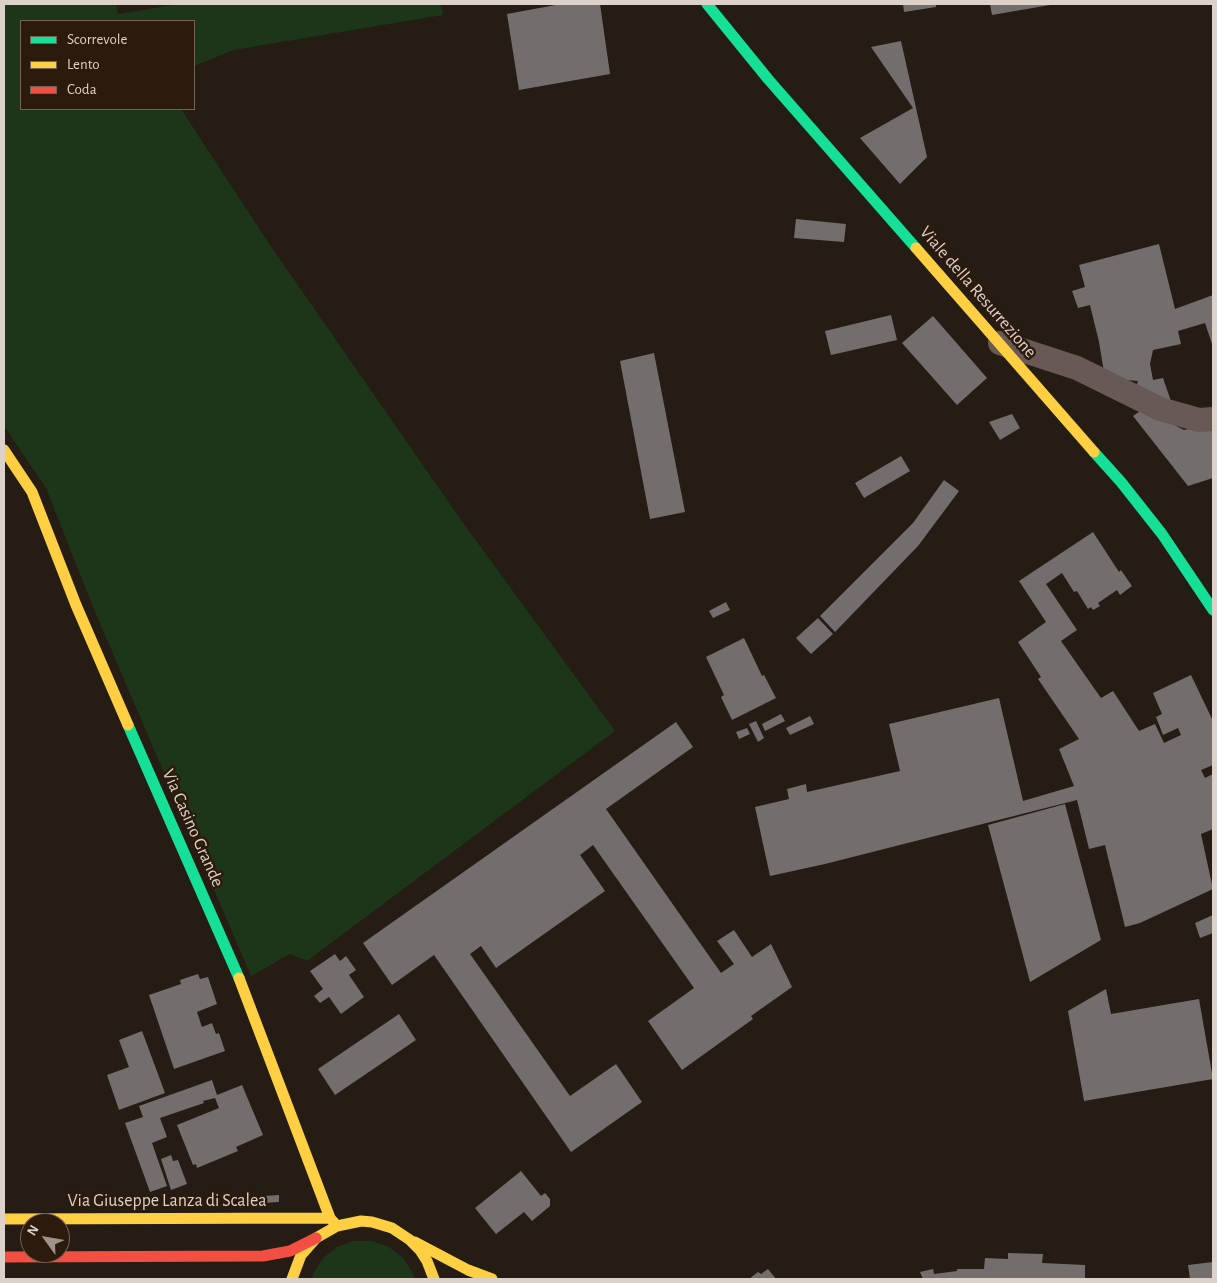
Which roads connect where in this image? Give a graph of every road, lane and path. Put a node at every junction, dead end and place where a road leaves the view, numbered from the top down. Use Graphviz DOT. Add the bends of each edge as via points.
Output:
graph roads {
  1 [pos="707,4"];
  2 [pos="1000,343"];
  3 [pos="1213,419"];
  4 [pos="6,459"];
  5 [pos="1213,610"];
  6 [pos="4,1219"];
  7 [pos="334,1222"];
  8 [pos="316,1238"];
  9 [pos="410,1240"];
  10 [pos="4,1257"];
  11 [pos="292,1279"];
  12 [pos="434,1279"];
  13 [pos="492,1279"];
  1 -- 2 [label="street, Viale della Resurrezione" via="768,79"];
  2 -- 3 [label="street" via="1077,368 1160,409 1200,420"];
  2 -- 5 [label="street, Viale della Resurrezione" via="1121,482 1162,534"];
  4 -- 7 [label="street, Via Casino Grande" via="32,492 76,606 240,980"];
  6 -- 7 [label="street, Via Giuseppe Lanza di Scalea"];
  7 -- 8 [label="street"];
  7 -- 9 [label="street" via="372,1222 392,1228"];
  8 -- 10 [label="street" via="290,1251 263,1256"];
  8 -- 11 [label="street" via="301,1255"];
  9 -- 12 [label="street" via="427,1261"];
  9 -- 13 [label="street"];
}
